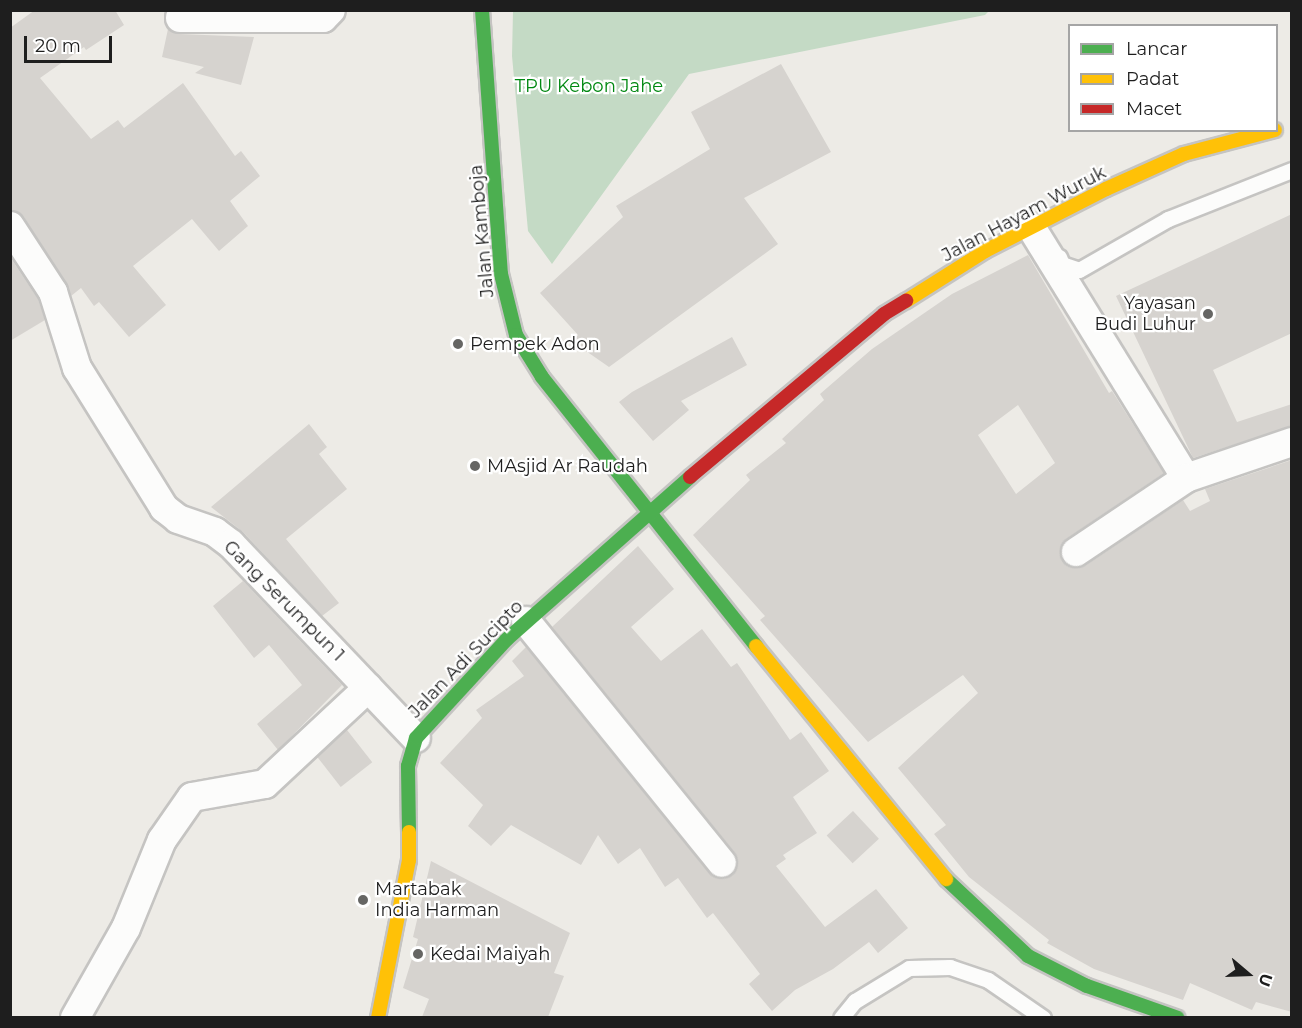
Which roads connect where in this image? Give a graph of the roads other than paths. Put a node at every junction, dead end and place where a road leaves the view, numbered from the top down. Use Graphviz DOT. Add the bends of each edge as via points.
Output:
graph roads {
  1 [pos="331,10"];
  2 [pos="482,10"];
  3 [pos="180,18"];
  4 [pos="1268,132"];
  5 [pos="1292,170"];
  6 [pos="1038,224"];
  7 [pos="10,226"];
  8 [pos="1292,442"];
  9 [pos="1186,478"];
  10 [pos="647,513"];
  11 [pos="1076,552"];
  12 [pos="526,621"];
  13 [pos="368,688"];
  14 [pos="416,738"];
  15 [pos="722,863"];
  16 [pos="75,1017"];
  17 [pos="378,1017"];
  18 [pos="841,1017"];
  19 [pos="1043,1017"];
  20 [pos="1178,1017"];
  1 -- 3 [label="street" via="323,18"];
  2 -- 10 [label="street, Jalan Kamboja" via="501,274 516,334 542,377"];
  4 -- 6 [label="street, Jalan Hayam Wuruk" via="1184,154"];
  5 -- 6 [label="lane" via="1168,219 1079,270 1062,264"];
  6 -- 9 [label="street"];
  6 -- 10 [label="street, Jalan Hayam Wuruk" via="985,251 884,314"];
  7 -- 13 [label="street, Gang Serumpun 1" via="53,292 77,368 164,508 178,519 215,532 231,544"];
  8 -- 9 [label="street"];
  9 -- 11 [label="street"];
  10 -- 12 [label="street, Jalan Adi Sucipto"];
  10 -- 20 [label="street, Jalan Kamboja" via="955,890 1004,938 1028,956 1087,986"];
  12 -- 14 [label="street, Jalan Adi Sucipto"];
  12 -- 15 [label="street"];
  13 -- 14 [label="street, Gang Serumpun 1"];
  13 -- 16 [label="street" via="265,784 192,797 162,840 126,928"];
  14 -- 17 [label="street, Jalan Adi Sucipto" via="408,766 409,860"];
  18 -- 19 [label="lane" via="855,1000 909,968 950,967 988,980"];
}
